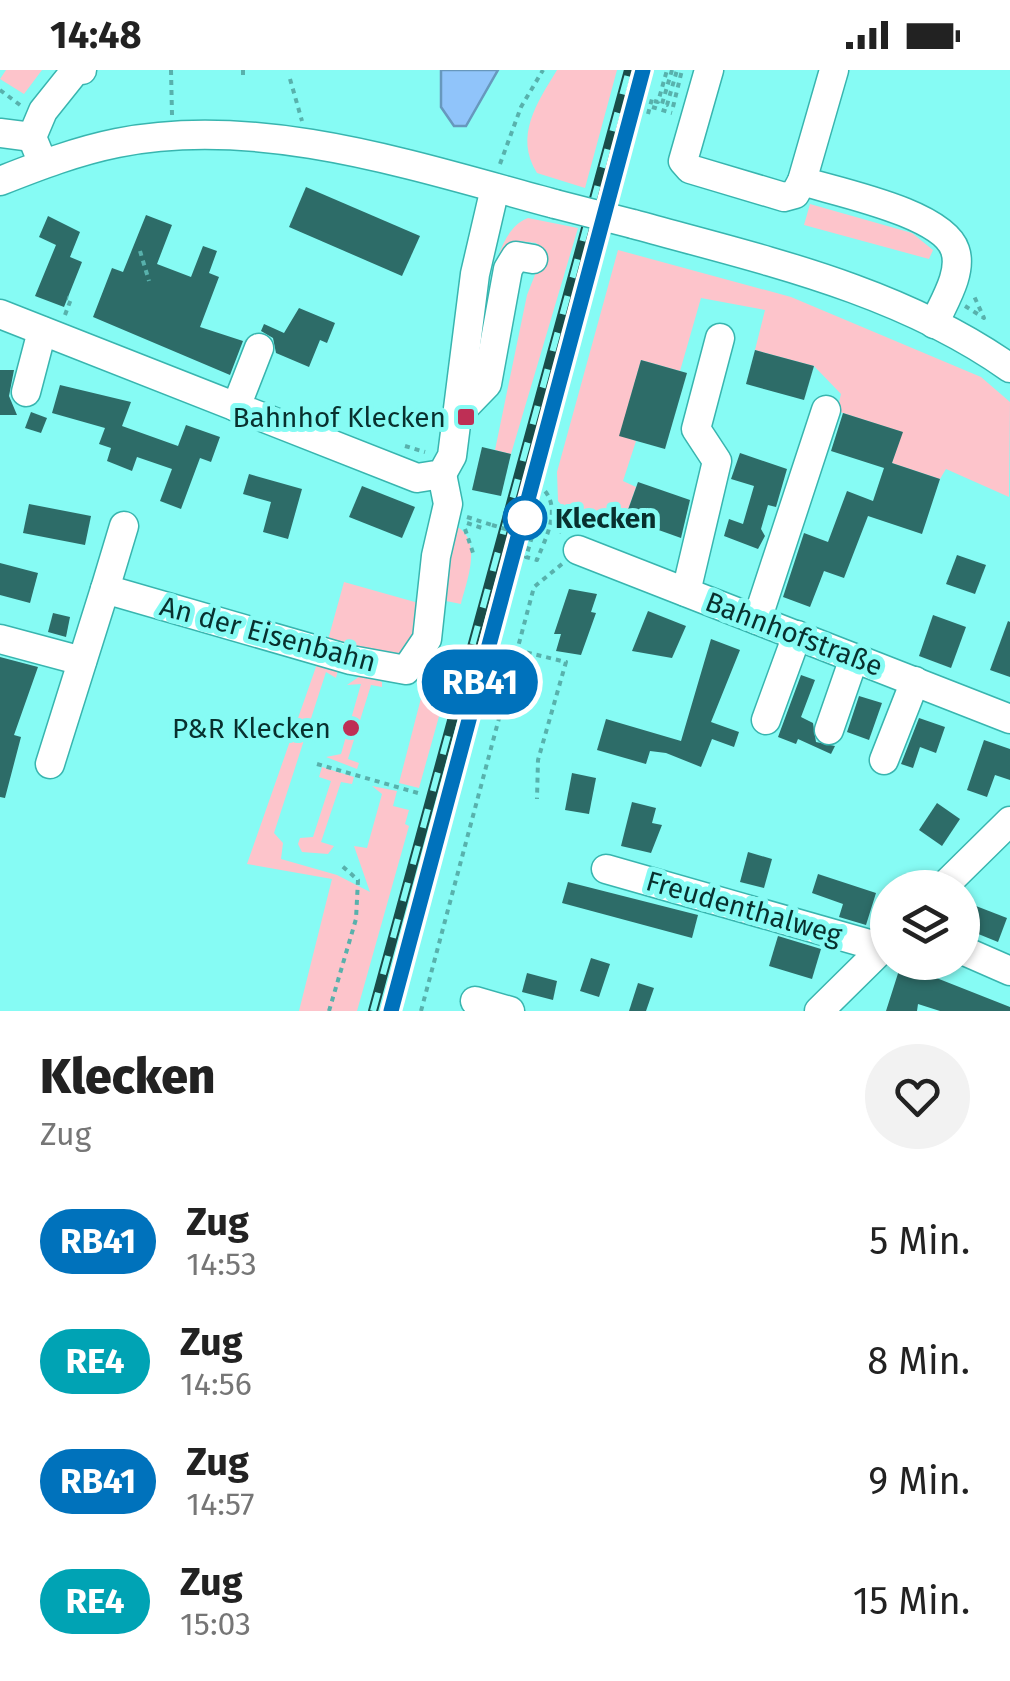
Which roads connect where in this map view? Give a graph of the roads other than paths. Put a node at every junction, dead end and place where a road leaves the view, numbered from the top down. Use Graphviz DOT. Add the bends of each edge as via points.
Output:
graph roads {
  1 [pos="82,70"];
  2 [pos="709,70"];
  3 [pos="834,70"];
  4 [pos="0,133"];
  5 [pos="32,136"];
  6 [pos="43,164"];
  7 [pos="802,181"];
  8 [pos="0,182"];
  9 [pos="495,188"];
  10 [pos="532,259"];
  11 [pos="0,314"];
  12 [pos="934,324"];
  13 [pos="42,330"];
  14 [pos="720,338"];
  15 [pos="260,348"];
  16 [pos="1010,368"];
  17 [pos="26,392"];
  18 [pos="236,407"];
  19 [pos="826,410"];
  20 [pos="456,416"];
  21 [pos="442,474"];
  22 [pos="124,526"];
  23 [pos="578,550"];
  24 [pos="105,589"];
  25 [pos="686,592"];
  26 [pos="756,620"];
  27 [pos="797,636"];
  28 [pos="0,638"];
  29 [pos="854,658"];
  30 [pos="82,662"];
  31 [pos="914,682"];
  32 [pos="1010,718"];
  33 [pos="766,720"];
  34 [pos="829,730"];
  35 [pos="884,760"];
  36 [pos="50,764"];
  37 [pos="1010,820"];
  38 [pos="606,869"];
  39 [pos="960,870"];
  40 [pos="870,941"];
  41 [pos="980,958"];
  42 [pos="870,960"];
  43 [pos="1010,970"];
  44 [pos="476,1001"];
  45 [pos="510,1011"];
  46 [pos="819,1011"];
  1 -- 5 [label="street" via="42,111"];
  2 -- 7 [label="street" via="684,161 690,169 784,196 795,194"];
  3 -- 7 [label="street"];
  4 -- 5 [label="street"];
  5 -- 6 [label="street"];
  6 -- 8 [label="street"];
  6 -- 9 [label="street" via="116,143 222,135"];
  7 -- 12 [label="street" via="915,216 944,234 956,266"];
  9 -- 12 [label="street, bridge" via="820,275"];
  9 -- 20 [label="street"];
  10 -- 20 [label="street" via="516,256 508,269 486,384"];
  11 -- 13 [label="street"];
  12 -- 16 [label="street"];
  13 -- 17 [label="street"];
  13 -- 18 [label="street"];
  14 -- 25 [label="street" via="696,428 718,461"];
  15 -- 18 [label="street"];
  18 -- 21 [label="street" via="418,478"];
  19 -- 26 [label="street"];
  20 -- 21 [label="street" via="452,456"];
  21 -- 24 [label="street, An der Eisenbahn" via="448,504 427,639 406,670"];
  22 -- 24 [label="street"];
  23 -- 25 [label="street, Bahnhofstraße"];
  24 -- 30 [label="street"];
  25 -- 26 [label="street, Bahnhofstraße"];
  26 -- 27 [label="street, Bahnhofstraße"];
  27 -- 29 [label="street, Bahnhofstraße"];
  27 -- 33 [label="street"];
  28 -- 30 [label="street"];
  29 -- 31 [label="street, Bahnhofstraße"];
  29 -- 34 [label="street"];
  30 -- 36 [label="street"];
  31 -- 32 [label="street, Bahnhofstraße"];
  31 -- 35 [label="street"];
  37 -- 39 [label="street"];
  38 -- 40 [label="street, Freudenthalweg"];
  41 -- 43 [label="street"];
  42 -- 46 [label="street"];
  44 -- 45 [label="street"];
}
